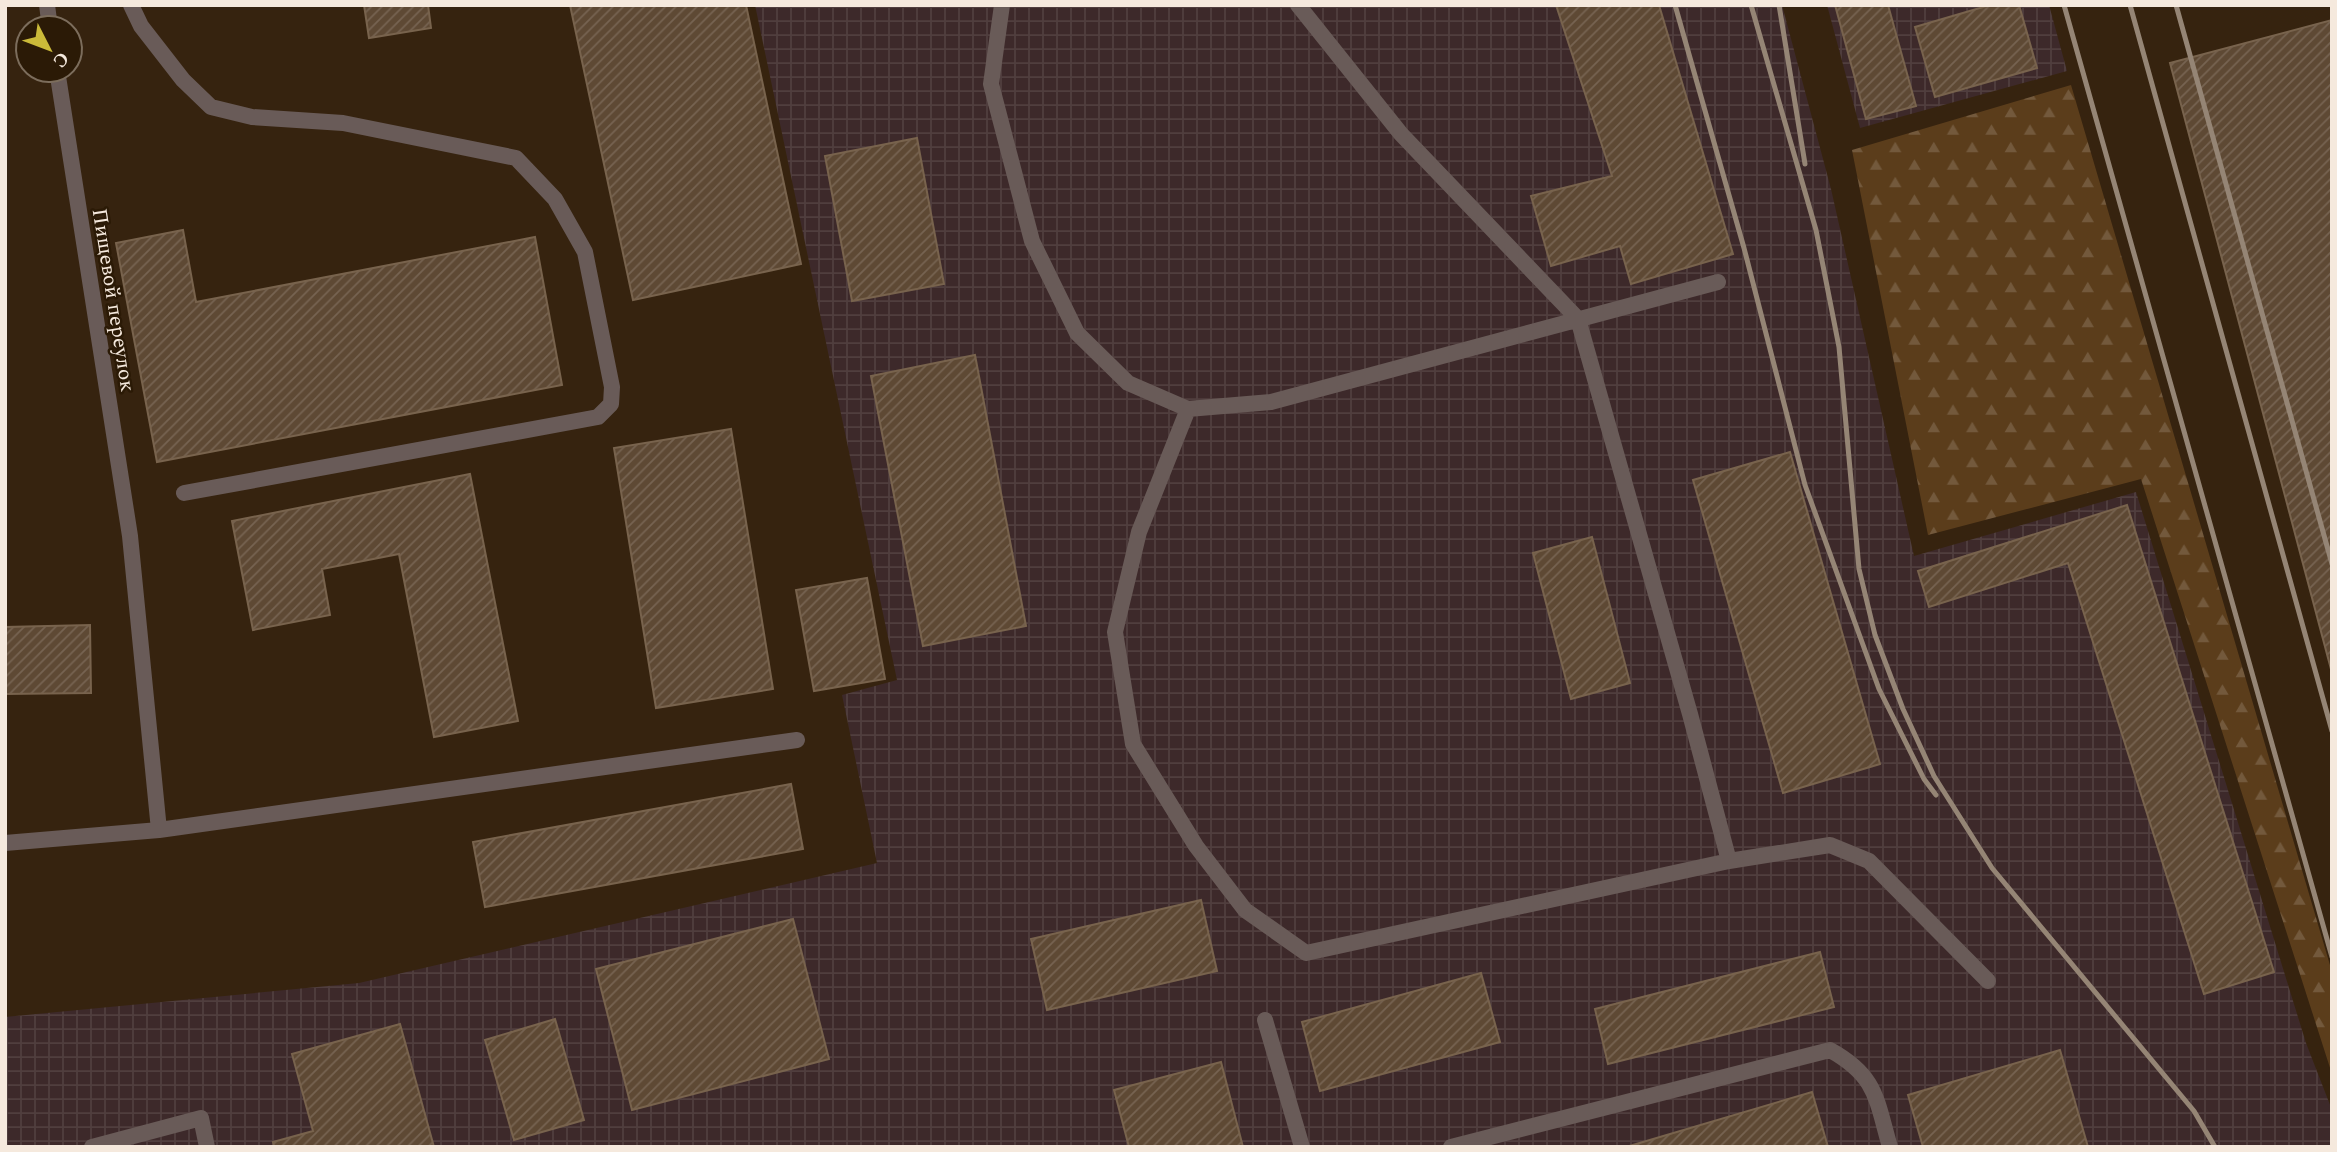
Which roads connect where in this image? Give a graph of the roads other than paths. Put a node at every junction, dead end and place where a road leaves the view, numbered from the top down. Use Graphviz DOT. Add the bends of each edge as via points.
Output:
graph roads {
  1 [pos="131,5"];
  2 [pos="1002,5"];
  3 [pos="1298,5"];
  4 [pos="59,84"];
  5 [pos="1718,282"];
  6 [pos="1578,319"];
  7 [pos="1188,410"];
  8 [pos="184,494"];
  9 [pos="797,740"];
  10 [pos="159,830"];
  11 [pos="5,843"];
  12 [pos="1729,861"];
  13 [pos="1988,981"];
  14 [pos="1265,1020"];
  15 [pos="92,1147"];
  16 [pos="207,1147"];
  17 [pos="1302,1147"];
  18 [pos="1451,1147"];
  19 [pos="1890,1147"];
  1 -- 8 [label="lane" via="141,26 183,80 211,107 252,117 343,123 516,158 555,200 585,252 612,387 611,404 598,418"];
  2 -- 7 [label="lane" via="991,83 1032,241 1077,333 1129,383"];
  3 -- 6 [label="lane" via="1401,134"];
  4 -- 10 [label="lane, Пищевой переулок" via="130,536"];
  5 -- 6 [label="lane"];
  6 -- 7 [label="lane" via="1271,401"];
  6 -- 12 [label="lane"];
  7 -- 12 [label="lane" via="1139,532 1115,632 1133,744 1196,846 1245,910 1306,953"];
  9 -- 10 [label="lane"];
  10 -- 11 [label="lane"];
  12 -- 13 [label="lane" via="1830,845 1869,861"];
  14 -- 17 [label="lane"];
  15 -- 16 [label="lane" via="201,1118"];
  18 -- 19 [label="lane" via="1830,1050 1852,1063 1872,1087"];
}
